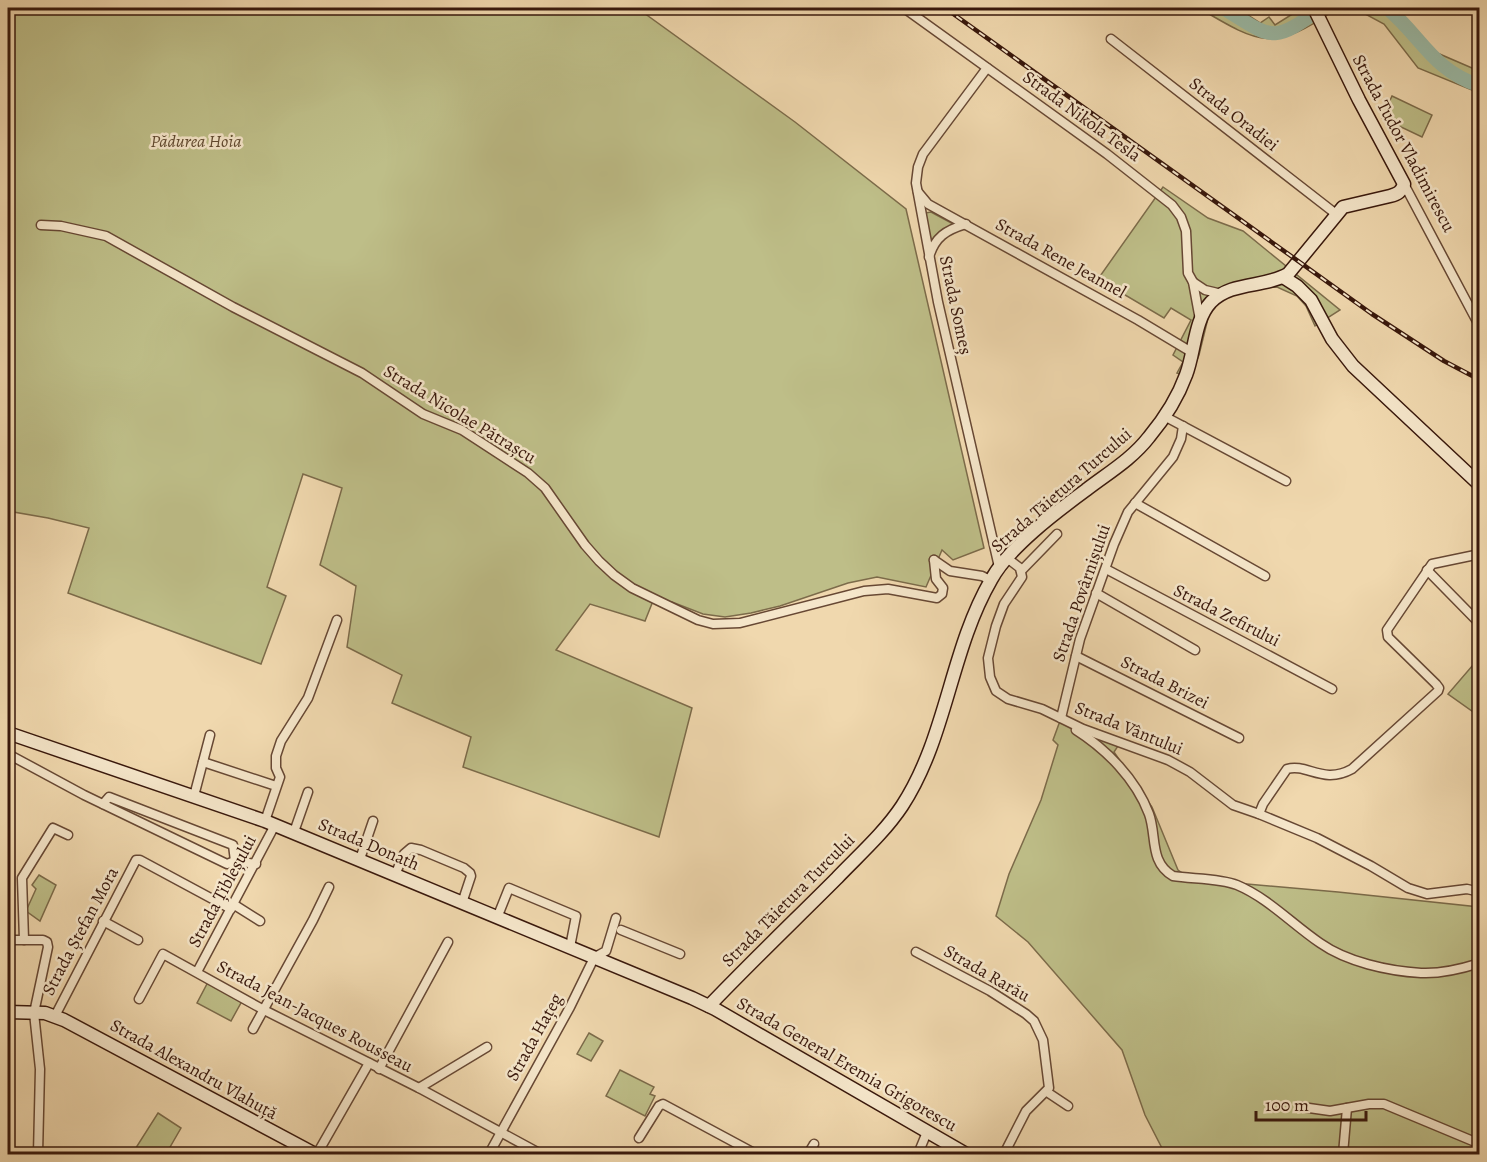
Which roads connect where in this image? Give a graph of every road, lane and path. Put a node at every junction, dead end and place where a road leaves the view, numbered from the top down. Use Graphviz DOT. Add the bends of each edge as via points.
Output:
graph roads {
  1 [pos="904,8"];
  2 [pos="1314,8"];
  3 [pos="1111,39"];
  4 [pos="987,68"];
  5 [pos="1404,184"];
  6 [pos="917,189"];
  7 [pos="1336,214"];
  8 [pos="966,224"];
  9 [pos="42,225"];
  10 [pos="929,257"];
  11 [pos="1283,278"];
  12 [pos="1193,282"];
  13 [pos="1222,294"];
  14 [pos="1200,320"];
  15 [pos="1479,327"];
  16 [pos="1193,352"];
  17 [pos="1164,416"];
  18 [pos="1183,426"];
  19 [pos="1286,481"];
  20 [pos="1479,485"];
  21 [pos="1135,503"];
  22 [pos="1058,534"];
  23 [pos="1479,554"];
  24 [pos="1003,562"];
  25 [pos="1106,569"];
  26 [pos="1427,570"];
  27 [pos="1021,571"];
  28 [pos="1265,576"];
  29 [pos="990,580"];
  30 [pos="1096,593"];
  31 [pos="337,620"];
  32 [pos="1479,624"];
  33 [pos="1195,650"];
  34 [pos="1076,656"];
  35 [pos="1332,689"];
  36 [pos="1064,720"];
  37 [pos="8,733"];
  38 [pos="210,735"];
  39 [pos="1239,738"];
  40 [pos="8,754"];
  41 [pos="203,762"];
  42 [pos="276,786"];
  43 [pos="308,792"];
  44 [pos="194,796"];
  45 [pos="103,804"];
  46 [pos="1259,814"];
  47 [pos="373,821"];
  48 [pos="270,823"];
  49 [pos="294,832"];
  50 [pos="68,835"];
  51 [pos="360,859"];
  52 [pos="235,861"];
  53 [pos="256,864"];
  54 [pos="395,875"];
  55 [pos="329,887"];
  56 [pos="1479,892"];
  57 [pos="462,903"];
  58 [pos="232,906"];
  59 [pos="497,918"];
  60 [pos="616,918"];
  61 [pos="103,921"];
  62 [pos="260,921"];
  63 [pos="621,930"];
  64 [pos="8,940"];
  65 [pos="24,940"];
  66 [pos="138,940"];
  67 [pos="448,942"];
  68 [pos="570,947"];
  69 [pos="916,952"];
  70 [pos="680,954"];
  71 [pos="595,957"];
  72 [pos="1479,963"];
  73 [pos="197,972"];
  74 [pos="139,999"];
  75 [pos="709,1006"];
  76 [pos="264,1010"];
  77 [pos="8,1012"];
  78 [pos="34,1012"];
  79 [pos="54,1016"];
  80 [pos="253,1029"];
  81 [pos="487,1047"];
  82 [pos="369,1064"];
  83 [pos="379,1069"];
  84 [pos="419,1088"];
  85 [pos="1047,1092"];
  86 [pos="1068,1106"];
  87 [pos="1302,1107"];
  88 [pos="1347,1108"];
  89 [pos="501,1132"];
  90 [pos="927,1132"];
  91 [pos="639,1138"];
  92 [pos="814,1144"];
  93 [pos="1479,1144"];
  94 [pos="38,1155"];
  95 [pos="316,1155"];
  96 [pos="489,1155"];
  97 [pos="541,1155"];
  98 [pos="756,1155"];
  99 [pos="808,1155"];
  100 [pos="918,1155"];
  101 [pos="966,1155"];
  102 [pos="1004,1155"];
  103 [pos="1343,1155"];
  1 -- 4 [label="street, Strada Nikola Tesla"];
  2 -- 5 [label="main road, Strada Tudor Vladimirescu"];
  3 -- 7 [label="street, Strada Oradiei"];
  4 -- 6 [label="street, Strada Someș" via="923,154 916,176"];
  4 -- 12 [label="street, Strada Nikola Tesla" via="1172,205 1186,231 1188,273"];
  5 -- 7 [label="main road" via="1398,194 1348,205"];
  5 -- 15 [label="street, Strada Tudor Vladimirescu"];
  6 -- 8 [label="street, Strada Rene Jeannel" via="928,204"];
  6 -- 10 [label="street, Strada Someș"];
  7 -- 11 [label="main road"];
  8 -- 10 [label="street" via="941,235"];
  8 -- 16 [label="street, Strada Rene Jeannel"];
  9 -- 29 [label="street, Strada Nicolae Pătrașcu" via="106,236 362,373 423,414 462,430 545,488 585,545 614,575 698,620 740,623 864,591 888,589 937,598 942,588 936,579 934,560 950,571"];
  10 -- 24 [label="street, Strada Someș"];
  11 -- 13 [label="main road, Strada Tăietura Turcului"];
  11 -- 20 [label="main road" via="1311,300 1332,339 1353,366"];
  12 -- 13 [label="street"];
  12 -- 14 [label="street, Strada Nikola Tesla"];
  13 -- 14 [label="main road, Strada Tăietura Turcului" via="1207,306"];
  14 -- 16 [label="main road, Strada Tăietura Turcului"];
  16 -- 17 [label="main road, Strada Tăietura Turcului" via="1184,380"];
  17 -- 18 [label="street"];
  17 -- 24 [label="main road, Strada Tăietura Turcului" via="1128,460 1084,491"];
  18 -- 19 [label="street"];
  18 -- 21 [label="street, Strada Povârnișului" via="1173,458"];
  21 -- 25 [label="street, Strada Povârnișului"];
  21 -- 28 [label="street"];
  22 -- 27 [label="street, Strada Vântului"];
  23 -- 26 [label="street" via="1434,563"];
  24 -- 27 [label="street"];
  24 -- 29 [label="main road, Strada Tăietura Turcului"];
  25 -- 30 [label="street, Strada Povârnișului"];
  25 -- 35 [label="street, Strada Zefirului"];
  26 -- 32 [label="street"];
  26 -- 46 [label="street" via="1387,630 1388,637 1439,688 1352,769 1320,775 1287,769"];
  27 -- 36 [label="street, Strada Vântului" via="1022,577 1004,604 996,626 988,658 992,686 1008,699"];
  29 -- 75 [label="main road, Strada Tăietura Turcului" via="974,615 926,763 897,813"];
  30 -- 33 [label="street"];
  30 -- 34 [label="street, Strada Povârnișului"];
  31 -- 42 [label="street, Strada Țibleșului" via="308,698 281,741 276,756 280,777"];
  34 -- 36 [label="street, Strada Povârnișului"];
  34 -- 39 [label="street, Strada Brizei"];
  36 -- 46 [label="street, Strada Vântului" via="1168,760 1233,805"];
  36 -- 72 [label="street" via="1107,753 1129,780 1148,813 1158,862 1165,872 1235,884 1322,945 1374,966 1422,973"];
  37 -- 44 [label="main road, Strada Donath"];
  38 -- 41 [label="street"];
  40 -- 45 [label="street"];
  41 -- 42 [label="street"];
  41 -- 44 [label="street"];
  42 -- 48 [label="street, Strada Țibleșului"];
  43 -- 49 [label="street"];
  44 -- 48 [label="main road, Strada Donath"];
  45 -- 52 [label="street" via="227,864"];
  45 -- 52 [label="street" via="109,797 233,845"];
  46 -- 56 [label="street, Strada Vântului" via="1317,838 1417,892"];
  47 -- 51 [label="street"];
  48 -- 49 [label="main road, Strada Donath"];
  48 -- 53 [label="street, Strada Țibleșului"];
  49 -- 51 [label="main road, Strada Donath"];
  50 -- 65 [label="street" via="53,828 22,878"];
  51 -- 54 [label="main road, Strada Donath"];
  52 -- 53 [label="street"];
  53 -- 58 [label="street, Strada Țibleșului"];
  54 -- 57 [label="main road, Strada Donath"];
  54 -- 57 [label="street" via="411,848 464,868 471,876"];
  55 -- 76 [label="street"];
  57 -- 59 [label="main road, Strada Donath"];
  58 -- 61 [label="street, Strada Ștefan Mora" via="136,860"];
  58 -- 62 [label="street"];
  58 -- 73 [label="street, Strada Țibleșului"];
  59 -- 68 [label="main road, Strada Donath"];
  59 -- 68 [label="street" via="509,888 576,916"];
  60 -- 71 [label="street, Strada Hațeg" via="606,951"];
  61 -- 66 [label="street"];
  61 -- 79 [label="street, Strada Ștefan Mora"];
  63 -- 70 [label="street"];
  64 -- 65 [label="street"];
  65 -- 78 [label="street" via="43,940 48,947"];
  67 -- 83 [label="street"];
  68 -- 71 [label="main road, Strada Donath"];
  69 -- 85 [label="street, Strada Rarău" via="999,996 1034,1022 1043,1040 1050,1084"];
  71 -- 75 [label="main road, Strada Donath"];
  71 -- 89 [label="street, Strada Hațeg"];
  73 -- 74 [label="street" via="163,954"];
  73 -- 76 [label="street, Strada Jean-Jacques Rousseau"];
  75 -- 90 [label="main road, Strada General Eremia Grigorescu"];
  76 -- 80 [label="street"];
  76 -- 82 [label="street, Strada Jean-Jacques Rousseau"];
  77 -- 78 [label="main road, Strada Alexandru Vlahuță"];
  78 -- 79 [label="main road, Strada Alexandru Vlahuță"];
  78 -- 94 [label="street" via="40,1069"];
  79 -- 95 [label="main road, Strada Alexandru Vlahuță"];
  81 -- 84 [label="street"];
  82 -- 83 [label="street, Strada Jean-Jacques Rousseau"];
  82 -- 95 [label="street"];
  83 -- 84 [label="street, Strada Jean-Jacques Rousseau"];
  84 -- 89 [label="street"];
  85 -- 86 [label="street"];
  85 -- 102 [label="street" via="1026,1111"];
  87 -- 88 [label="street" via="1324,1111"];
  88 -- 93 [label="street" via="1389,1105"];
  88 -- 103 [label="street"];
  89 -- 96 [label="street, Strada Hațeg"];
  89 -- 97 [label="street"];
  90 -- 100 [label="street"];
  90 -- 101 [label="main road, Strada General Eremia Grigorescu"];
  91 -- 98 [label="street" via="663,1104"];
  92 -- 99 [label="street"];
}
